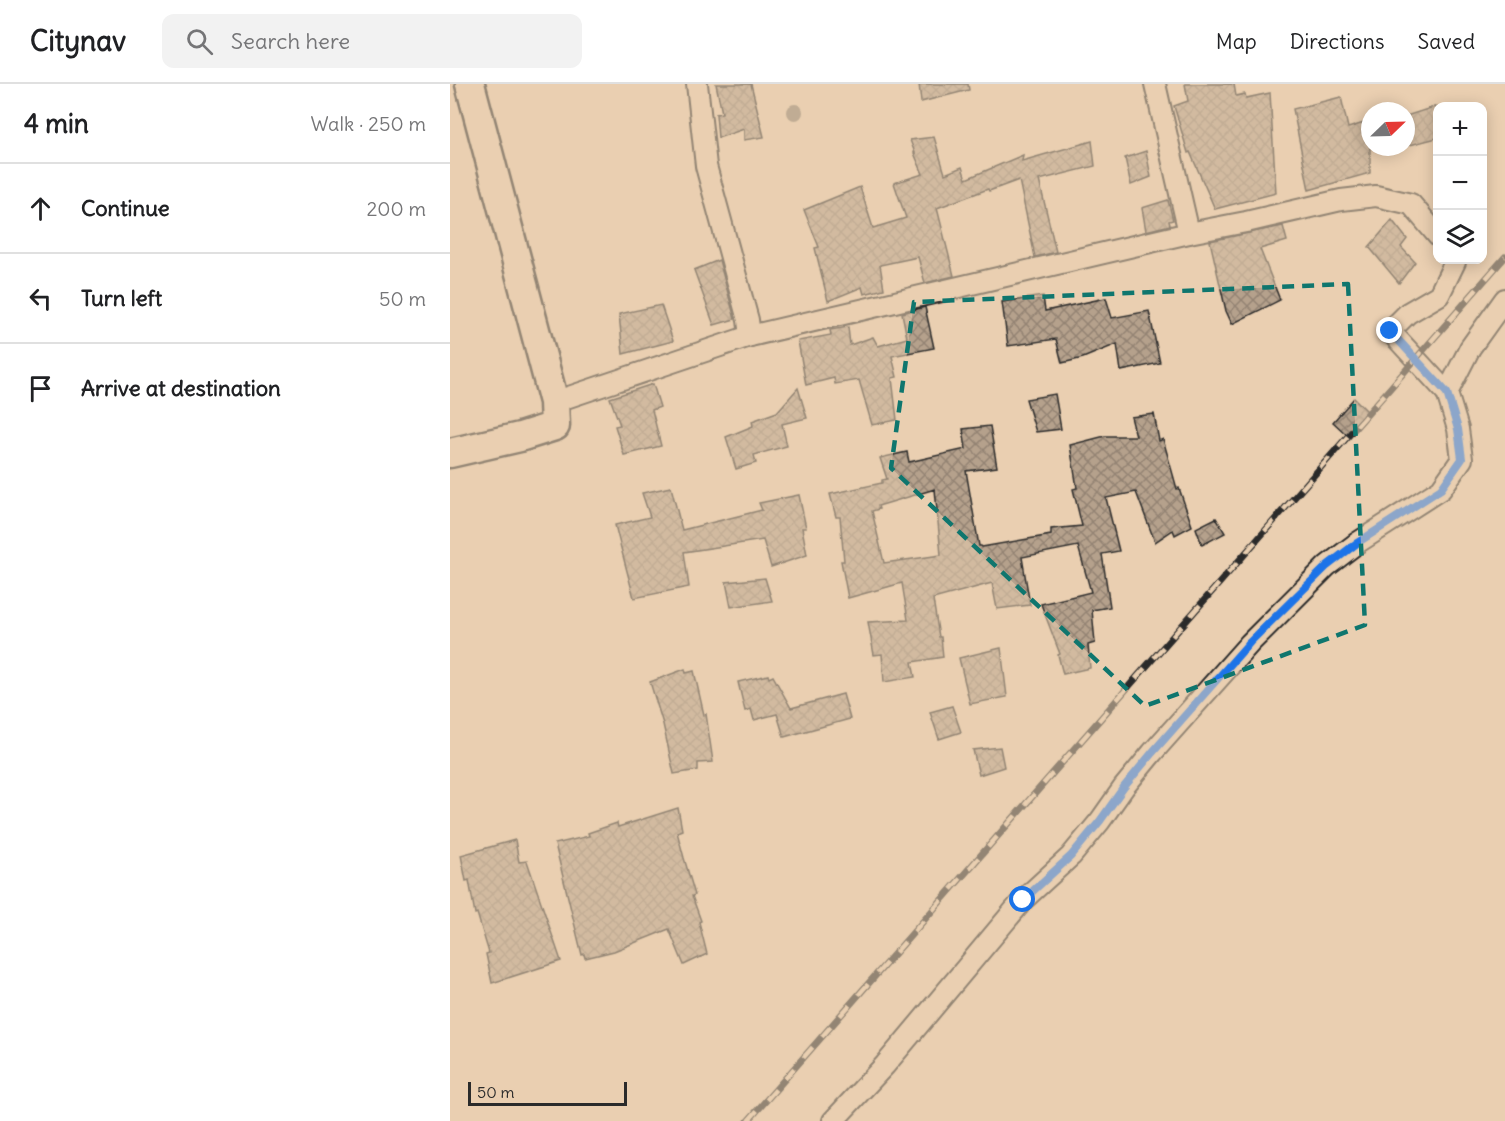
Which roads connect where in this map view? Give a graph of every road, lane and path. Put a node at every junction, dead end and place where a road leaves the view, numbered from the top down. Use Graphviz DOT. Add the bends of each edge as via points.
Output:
graph roads {
  1 [pos="470,84"];
  2 [pos="697,84"];
  3 [pos="1155,84"];
  4 [pos="1433,231"];
  5 [pos="1189,233"];
  6 [pos="1454,264"];
  7 [pos="1505,299"];
  8 [pos="750,336"];
  9 [pos="1447,393"];
  10 [pos="554,402"];
  11 [pos="450,453"];
  12 [pos="832,1121"];
  1 -- 10 [label="street"];
  2 -- 8 [label="street" via="706,166"];
  3 -- 5 [label="street"];
  4 -- 5 [label="street" via="1411,204 1376,196"];
  5 -- 8 [label="street"];
  6 -- 9 [label="street" via="1439,295 1408,312 1390,331"];
  7 -- 9 [label="street" via="1470,348"];
  8 -- 10 [label="street"];
  9 -- 12 [label="street" via="1462,459 1441,489 1327,566 1250,642 1152,753 1071,856 1023,900 885,1065"];
  10 -- 11 [label="street" via="555,426"];
}
